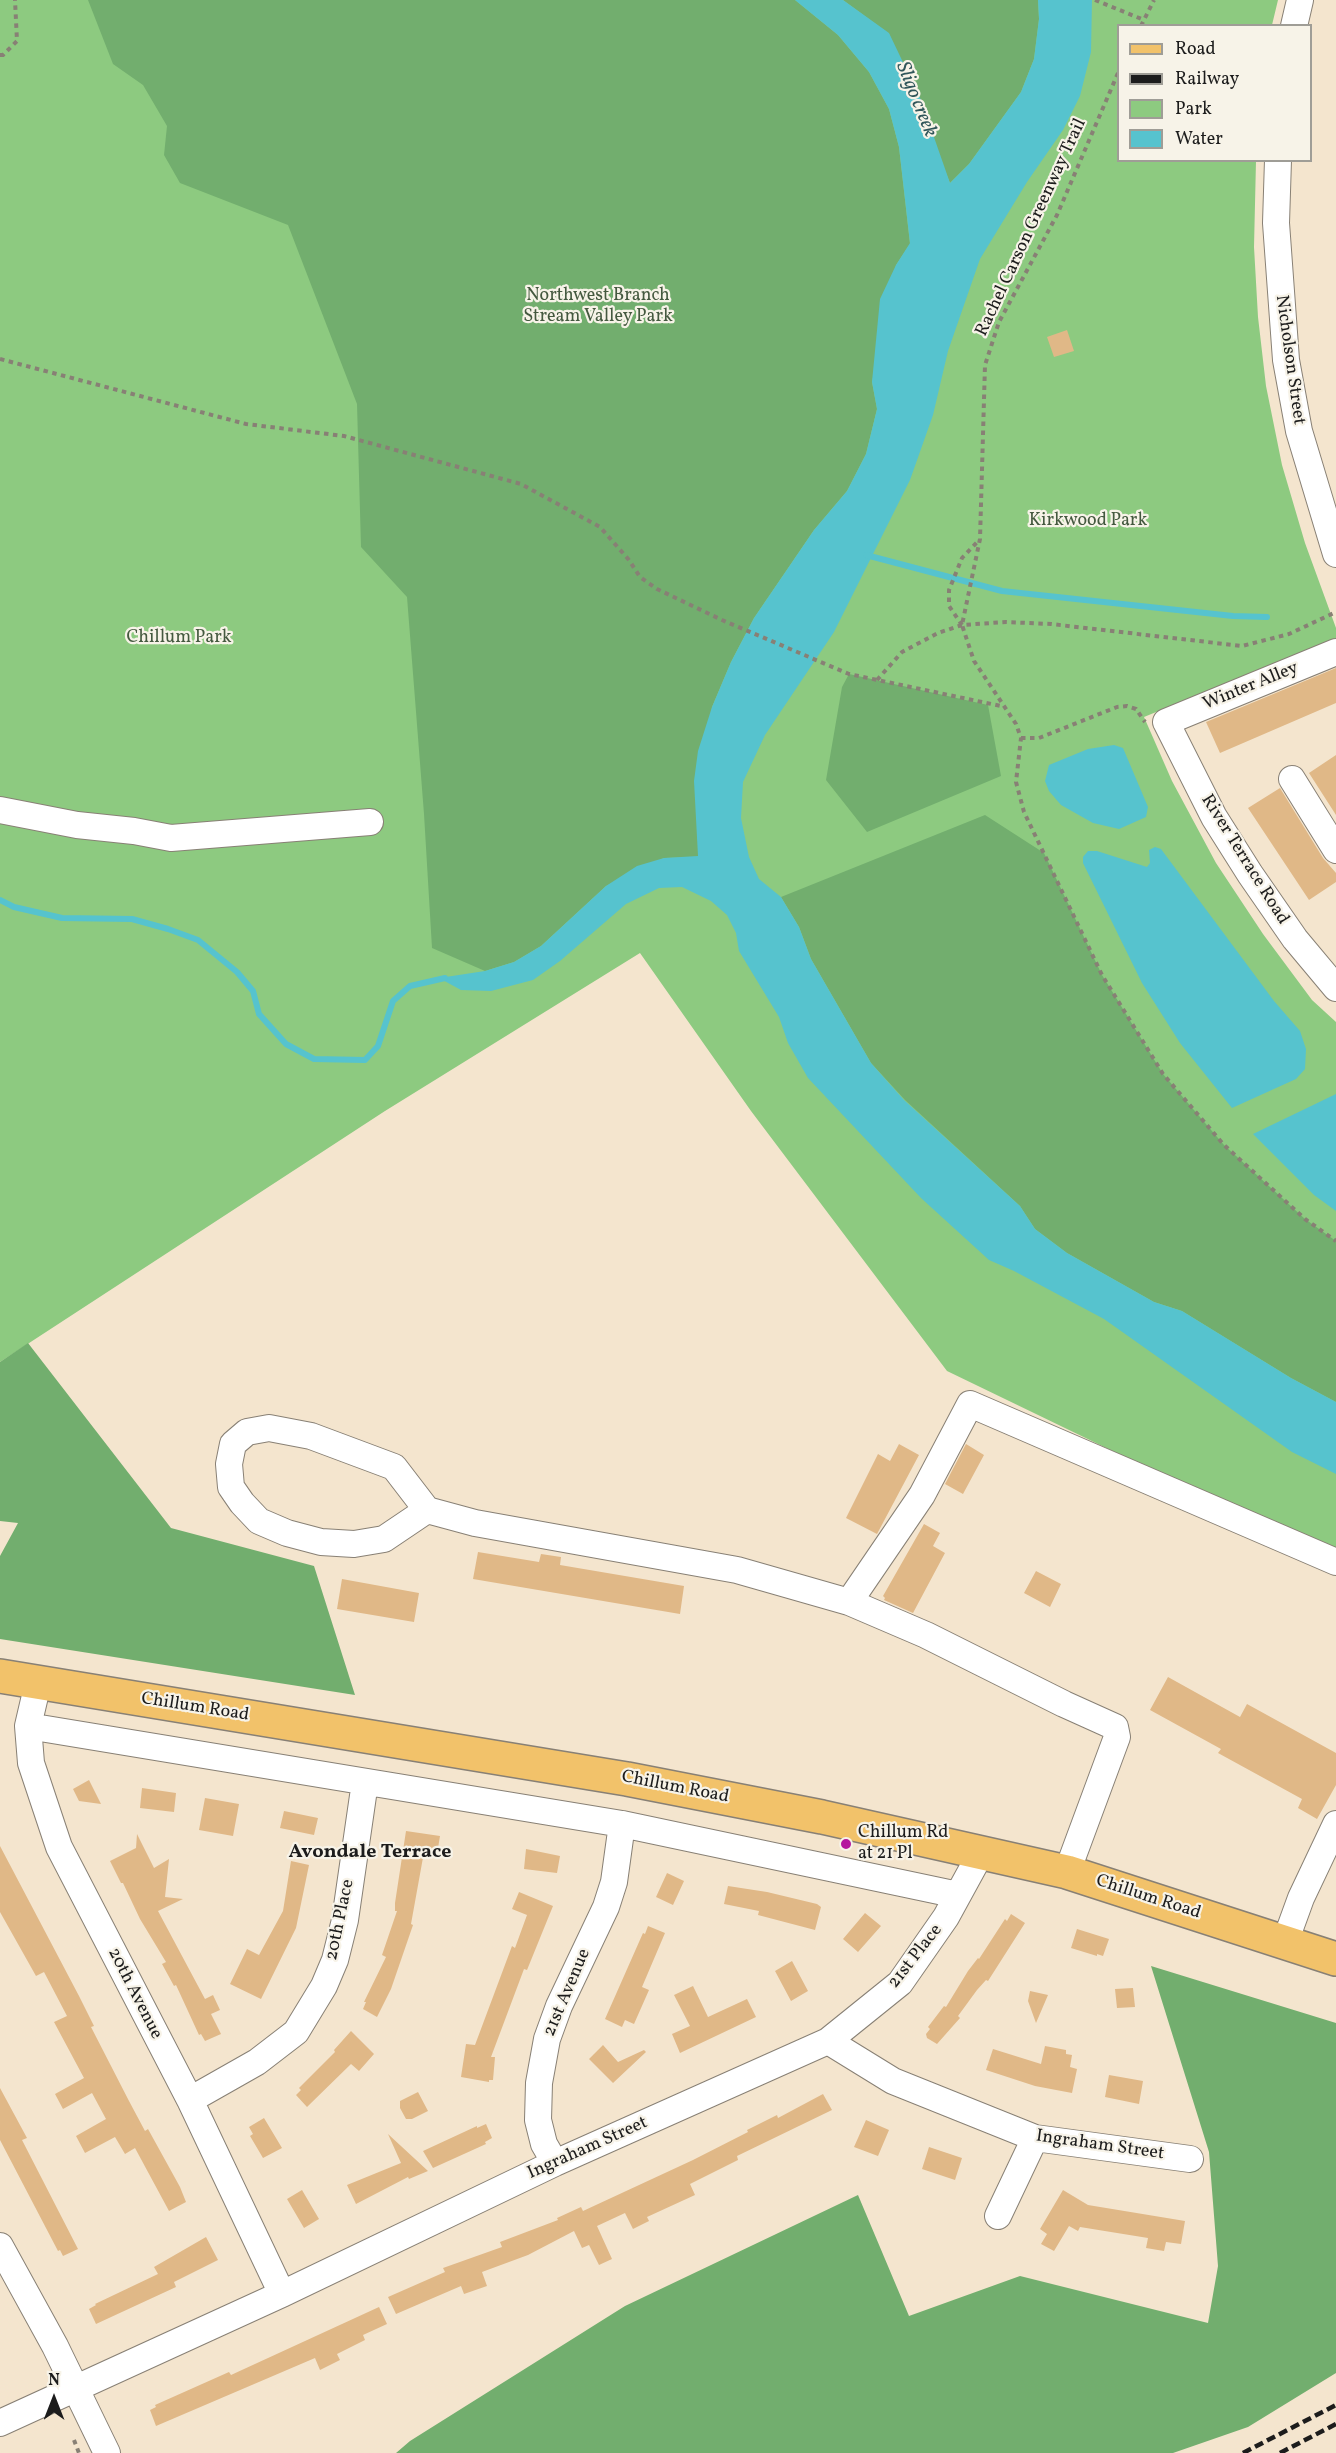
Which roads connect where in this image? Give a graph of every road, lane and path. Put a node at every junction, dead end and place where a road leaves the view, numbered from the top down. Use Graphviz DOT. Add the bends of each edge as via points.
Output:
graph roads {
  1 [pos="15,0"];
  2 [pos="1095,0"];
  3 [pos="1154,0"];
  4 [pos="1300,0"];
  5 [pos="1144,20"];
  6 [pos="1142,24"];
  7 [pos="1294,24"];
  8 [pos="0,55"];
  9 [pos="1117,78"];
  10 [pos="1278,162"];
  11 [pos="0,359"];
  12 [pos="980,540"];
  13 [pos="1336,554"];
  14 [pos="1336,612"];
  15 [pos="962,625"];
  16 [pos="1336,652"];
  17 [pos="877,680"];
  18 [pos="1002,706"];
  19 [pos="1156,722"];
  20 [pos="1021,738"];
  21 [pos="1292,779"];
  22 [pos="0,810"];
  23 [pos="1328,819"];
  24 [pos="370,822"];
  25 [pos="1336,850"];
  26 [pos="1334,983"];
  27 [pos="1336,1241"];
  28 [pos="427,1510"];
  29 [pos="1336,1562"];
  30 [pos="849,1602"];
  31 [pos="0,1676"];
  32 [pos="38,1683"];
  33 [pos="28,1726"];
  34 [pos="365,1782"];
  35 [pos="622,1824"];
  36 [pos="1336,1824"];
  37 [pos="981,1853"];
  38 [pos="1068,1872"];
  39 [pos="958,1895"];
  40 [pos="1285,1942"];
  41 [pos="1336,1959"];
  42 [pos="828,2041"];
  43 [pos="190,2100"];
  44 [pos="1035,2138"];
  45 [pos="1190,2159"];
  46 [pos="555,2163"];
  47 [pos="998,2217"];
  48 [pos="0,2246"];
  49 [pos="282,2294"];
  50 [pos="76,2389"];
  51 [pos="0,2423"];
  52 [pos="70,2432"];
  53 [pos="79,2453"];
  54 [pos="107,2453"];
  1 -- 8 [label="path" via="17,41"];
  2 -- 5 [label="path"];
  3 -- 5 [label="path"];
  4 -- 7 [label="street"];
  5 -- 6 [label="path"];
  9 -- 12 [label="path, Rachel Carson Greenway Trail" via="1057,215 999,322 985,365"];
  10 -- 13 [label="street, Nicholson Street" via="1276,223 1286,360 1299,430"];
  11 -- 17 [label="path" via="224,419 344,436 521,484 600,527 640,577 657,589 849,674"];
  12 -- 15 [label="path, Rachel Carson Greenway Trail"];
  12 -- 15 [label="path" via="962,558 950,590 949,606"];
  14 -- 15 [label="path" via="1288,634 1242,646 1051,624"];
  15 -- 17 [label="path" via="902,652"];
  15 -- 18 [label="path, Rachel Carson Greenway Trail" via="974,661"];
  16 -- 19 [label="street, Winter Alley"];
  17 -- 18 [label="path"];
  18 -- 20 [label="path, Rachel Carson Greenway Trail"];
  19 -- 20 [label="path" via="1136,709 1117,707 1039,738"];
  19 -- 26 [label="street, River Terrace Road" via="1295,939"];
  20 -- 27 [label="path" via="1016,782 1024,812 1102,975 1163,1074 1224,1145 1305,1219"];
  21 -- 23 [label="street"];
  22 -- 24 [label="street" via="171,838"];
  23 -- 25 [label="street"];
  28 -- 28 [label="street" via="384,1539 354,1544 321,1542 286,1533 259,1521 231,1487 229,1464 233,1444 247,1432 268,1428 311,1436 394,1467"];
  28 -- 30 [label="street" via="475,1523 737,1570"];
  29 -- 30 [label="street" via="970,1404 922,1495"];
  30 -- 38 [label="street" via="1115,1727 1117,1737"];
  31 -- 32 [label="main road, Chillum Road"];
  32 -- 33 [label="street, 20th Avenue"];
  32 -- 37 [label="main road, Chillum Road" via="627,1779 822,1816"];
  33 -- 34 [label="street"];
  33 -- 43 [label="street, 20th Avenue" via="31,1764 59,1847"];
  34 -- 35 [label="street"];
  34 -- 43 [label="street, 20th Place" via="345,1920 324,1986 296,2032 257,2062"];
  35 -- 39 [label="street"];
  35 -- 46 [label="street, 21st Avenue" via="609,1898 559,2006 541,2072 538,2120 544,2144"];
  36 -- 40 [label="street"];
  37 -- 38 [label="main road, Chillum Road"];
  37 -- 39 [label="street, 21st Place"];
  38 -- 40 [label="main road, Chillum Road"];
  39 -- 42 [label="street, 21st Place" via="900,1983"];
  40 -- 41 [label="main road, Chillum Road"];
  42 -- 44 [label="street, Ingraham Street" via="893,2081"];
  42 -- 46 [label="street, Ingraham Street"];
  43 -- 49 [label="street, 20th Avenue"];
  44 -- 45 [label="street, Ingraham Street"];
  44 -- 47 [label="street"];
  46 -- 49 [label="street, Ingraham Street"];
  48 -- 50 [label="street"];
  49 -- 50 [label="street, Ingraham Street"];
  50 -- 51 [label="street, Ingraham Street"];
  50 -- 54 [label="street"];
  52 -- 53 [label="path"];
}
